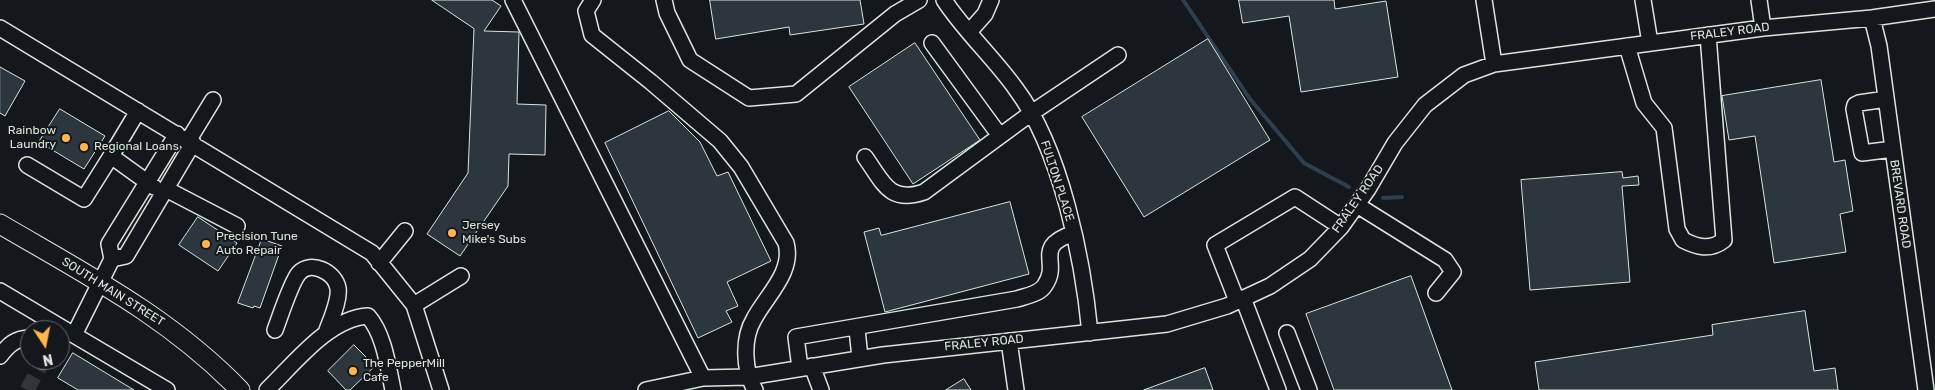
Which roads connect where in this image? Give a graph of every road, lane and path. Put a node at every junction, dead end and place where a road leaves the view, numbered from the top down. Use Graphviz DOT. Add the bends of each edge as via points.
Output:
graph roads {
  1 [pos="513,0"];
  2 [pos="593,0"];
  3 [pos="664,0"];
  4 [pos="919,0"];
  5 [pos="944,0"];
  6 [pos="991,0"];
  7 [pos="1484,0"];
  8 [pos="1643,0"];
  9 [pos="1759,0"];
  10 [pos="896,6"];
  11 [pos="1935,9"];
  12 [pos="1872,18"];
  13 [pos="0,28"];
  14 [pos="1763,28"];
  15 [pos="969,32"];
  16 [pos="1708,35"];
  17 [pos="932,43"];
  18 [pos="1650,43"];
  19 [pos="1627,46"];
  20 [pos="1118,55"];
  21 [pos="1494,64"];
  22 [pos="1886,99"];
  23 [pos="213,100"];
  24 [pos="138,111"];
  25 [pos="1030,114"];
  26 [pos="1000,136"];
  27 [pos="186,139"];
  28 [pos="1893,149"];
  29 [pos="111,156"];
  30 [pos="865,157"];
  31 [pos="27,165"];
  32 [pos="147,182"];
  33 [pos="165,191"];
  34 [pos="1357,205"];
  35 [pos="0,224"];
  36 [pos="236,226"];
  37 [pos="1341,228"];
  38 [pos="405,231"];
  39 [pos="1074,233"];
  40 [pos="112,260"];
  41 [pos="379,263"];
  42 [pos="462,276"];
  43 [pos="100,281"];
  44 [pos="1,293"];
  45 [pos="1436,293"];
  46 [pos="1240,300"];
  47 [pos="414,305"];
  48 [pos="857,329"];
  49 [pos="275,330"];
  50 [pos="326,333"];
  51 [pos="1090,333"];
  52 [pos="1287,333"];
  53 [pos="74,335"];
  54 [pos="20,339"];
  55 [pos="1009,341"];
  56 [pos="0,356"];
  57 [pos="860,358"];
  58 [pos="1929,360"];
  59 [pos="806,367"];
  60 [pos="703,378"];
  61 [pos="751,384"];
  62 [pos="167,390"];
  63 [pos="240,390"];
  64 [pos="267,390"];
  65 [pos="393,390"];
  66 [pos="441,390"];
  67 [pos="646,390"];
  68 [pos="821,390"];
  69 [pos="1016,390"];
  70 [pos="1278,390"];
  71 [pos="1309,390"];
  72 [pos="1926,390"];
  1 -- 60 [label="street"];
  2 -- 61 [label="street" via="586,11 592,35 720,141 741,167 786,244 788,252 780,281 752,321 746,348"];
  3 -- 10 [label="street" via="690,60 749,98 796,94"];
  4 -- 10 [label="street"];
  5 -- 15 [label="street, FULTON PLACE"];
  6 -- 15 [label="street"];
  7 -- 21 [label="street"];
  8 -- 18 [label="street"];
  9 -- 14 [label="street"];
  11 -- 12 [label="street, FRALEY ROAD"];
  12 -- 14 [label="street, FRALEY ROAD"];
  12 -- 22 [label="street, BREVARD ROAD"];
  13 -- 24 [label="street"];
  14 -- 16 [label="street, FRALEY ROAD"];
  15 -- 25 [label="street, FULTON PLACE" via="1017,90"];
  16 -- 18 [label="street, FRALEY ROAD"];
  16 -- 19 [label="street" via="1724,240 1716,246 1698,247 1683,240 1677,229 1664,128 1644,103"];
  17 -- 26 [label="street"];
  18 -- 19 [label="street, FRALEY ROAD"];
  19 -- 21 [label="street, FRALEY ROAD"];
  20 -- 25 [label="street"];
  21 -- 34 [label="street, FRALEY ROAD" via="1464,75 1425,105 1394,143"];
  22 -- 28 [label="street, BREVARD ROAD"];
  22 -- 28 [label="street" via="1859,103 1854,109 1862,153"];
  23 -- 27 [label="street"];
  24 -- 27 [label="street"];
  24 -- 29 [label="street"];
  25 -- 26 [label="street"];
  25 -- 39 [label="street, FULTON PLACE" via="1045,140"];
  26 -- 30 [label="street" via="924,192 910,197 889,191"];
  27 -- 32 [label="street"];
  27 -- 33 [label="street"];
  27 -- 41 [label="street" via="372,253"];
  28 -- 58 [label="street, BREVARD ROAD"];
  29 -- 31 [label="street" via="84,199"];
  29 -- 32 [label="street"];
  32 -- 33 [label="street"];
  32 -- 40 [label="street" via="109,244"];
  33 -- 36 [label="street"];
  33 -- 40 [label="street" via="126,256"];
  34 -- 37 [label="street, FRALEY ROAD"];
  34 -- 45 [label="street" via="1445,260 1453,272"];
  35 -- 43 [label="main road, SOUTH MAIN STREET"];
  37 -- 46 [label="street, FRALEY ROAD" via="1310,259 1270,286"];
  37 -- 46 [label="street" via="1295,197 1215,245"];
  38 -- 41 [label="street"];
  39 -- 48 [label="street" via="1052,244 1050,274 1045,286 1036,293"];
  39 -- 51 [label="street, FULTON PLACE"];
  40 -- 43 [label="street"];
  41 -- 47 [label="street"];
  42 -- 47 [label="street"];
  43 -- 53 [label="street"];
  43 -- 63 [label="main road, SOUTH MAIN STREET" via="182,336"];
  44 -- 53 [label="street"];
  46 -- 51 [label="street, FRALEY ROAD" via="1167,324"];
  46 -- 70 [label="street"];
  47 -- 66 [label="street"];
  48 -- 57 [label="street"];
  48 -- 59 [label="street" via="796,338"];
  49 -- 50 [label="street" via="298,274 306,267 315,266 335,281 338,289"];
  50 -- 64 [label="street"];
  50 -- 65 [label="street" via="354,317 368,316 375,324"];
  51 -- 55 [label="street, FRALEY ROAD"];
  52 -- 71 [label="street"];
  53 -- 62 [label="street"];
  54 -- 56 [label="street" via="11,342"];
  55 -- 57 [label="street, FRALEY ROAD"];
  55 -- 69 [label="street"];
  57 -- 59 [label="street, FRALEY ROAD"];
  58 -- 72 [label="street, BREVARD ROAD"];
  59 -- 61 [label="street, FRALEY ROAD"];
  59 -- 68 [label="street"];
  60 -- 61 [label="street, FRALEY ROAD"];
  60 -- 67 [label="street, FRALEY ROAD"];
}
